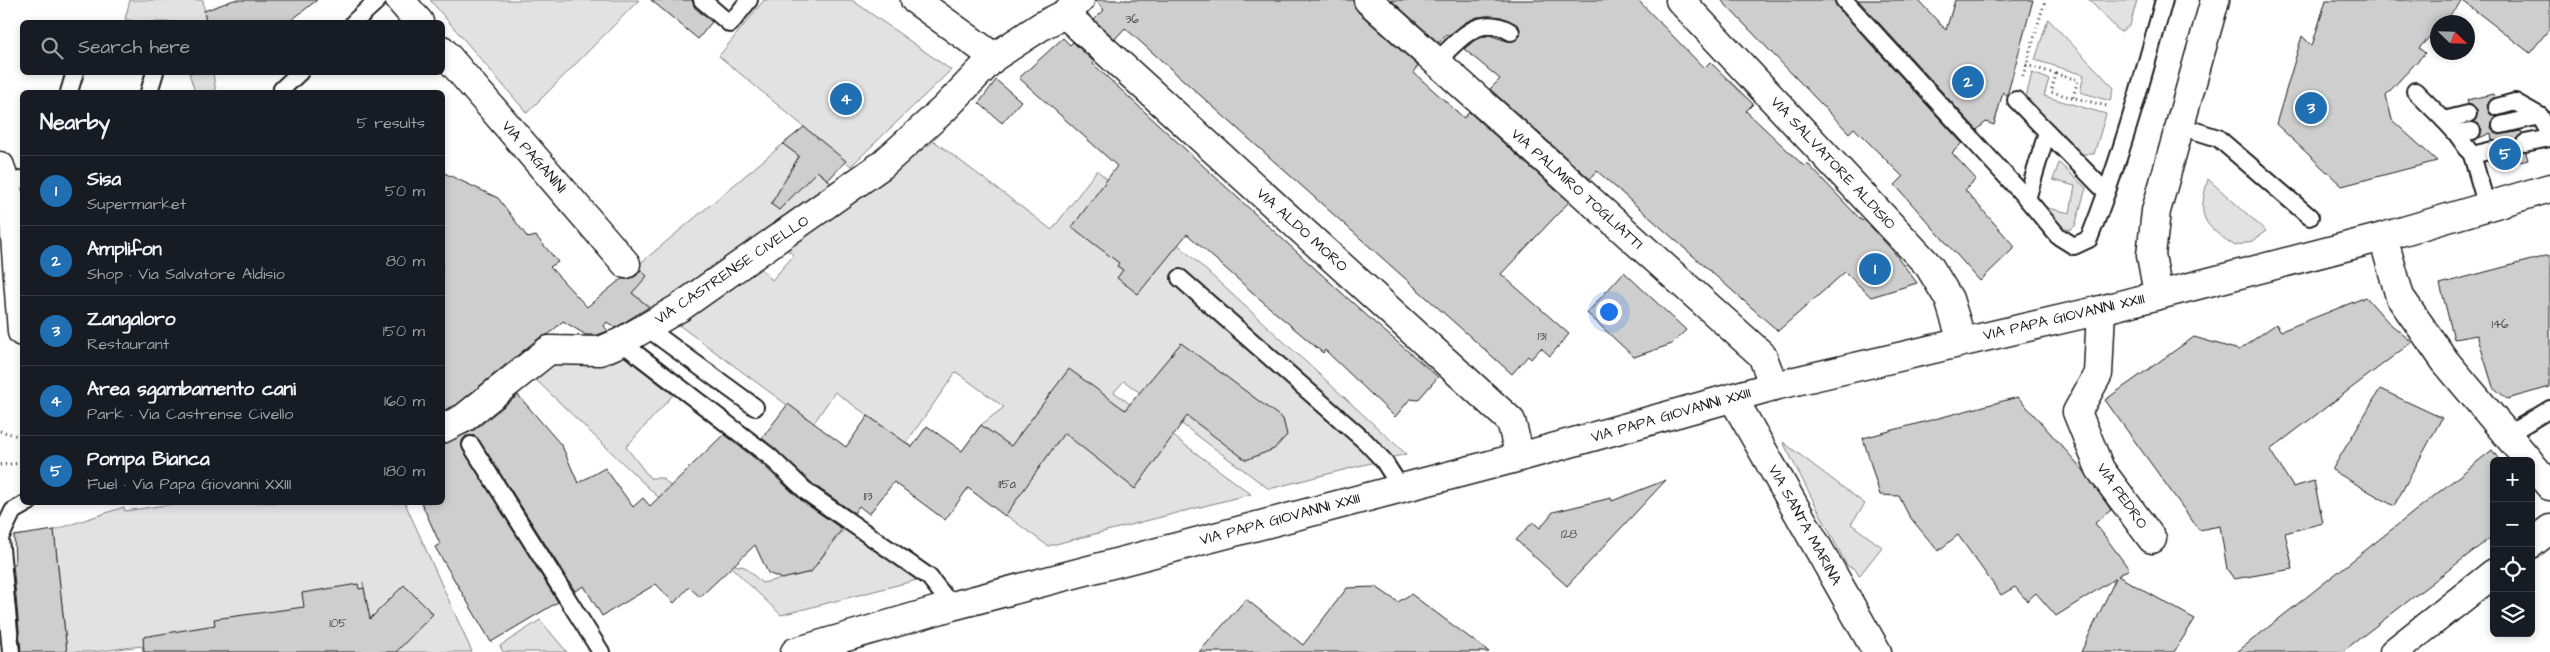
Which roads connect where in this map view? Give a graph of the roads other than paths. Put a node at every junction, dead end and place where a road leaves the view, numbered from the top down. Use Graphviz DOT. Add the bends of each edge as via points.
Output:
graph roads {
  1 [pos="378,0"];
  2 [pos="400,0"];
  3 [pos="702,0"];
  4 [pos="749,0"];
  5 [pos="915,0"];
  6 [pos="1368,0"];
  7 [pos="1680,0"];
  8 [pos="1844,0"];
  9 [pos="2164,0"];
  10 [pos="2215,0"];
  11 [pos="1073,7"];
  12 [pos="356,20"];
  13 [pos="417,20"];
  14 [pos="1512,32"];
  15 [pos="445,53"];
  16 [pos="994,56"];
  17 [pos="1436,62"];
  18 [pos="74,75"];
  19 [pos="154,75"];
  20 [pos="297,75"];
  21 [pos="70,90"];
  22 [pos="150,90"];
  23 [pos="282,90"];
  24 [pos="2415,91"];
  25 [pos="2016,100"];
  26 [pos="2498,107"];
  27 [pos="2468,114"];
  28 [pos="2540,116"];
  29 [pos="2444,120"];
  30 [pos="2501,124"];
  31 [pos="2180,126"];
  32 [pos="2472,131"];
  33 [pos="2047,132"];
  34 [pos="2456,133"];
  35 [pos="2550,134"];
  36 [pos="2550,138"];
  37 [pos="2525,143"];
  38 [pos="2493,150"];
  39 [pos="2472,155"];
  40 [pos="10,177"];
  41 [pos="2550,188"];
  42 [pos="2106,192"];
  43 [pos="2027,199"];
  44 [pos="2486,207"];
  45 [pos="2310,217"];
  46 [pos="2383,237"];
  47 [pos="626,264"];
  48 [pos="1180,278"];
  49 [pos="2158,294"];
  50 [pos="20,305"];
  51 [pos="2101,310"];
  52 [pos="647,328"];
  53 [pos="1962,341"];
  54 [pos="621,342"];
  55 [pos="1774,386"];
  56 [pos="1733,398"];
  57 [pos="755,407"];
  58 [pos="2550,409"];
  59 [pos="445,428"];
  60 [pos="2507,435"];
  61 [pos="471,445"];
  62 [pos="1520,457"];
  63 [pos="2525,457"];
  64 [pos="2535,469"];
  65 [pos="2550,486"];
  66 [pos="1401,488"];
  67 [pos="24,505"];
  68 [pos="2550,529"];
  69 [pos="2152,539"];
  70 [pos="2535,541"];
  71 [pos="2490,576"];
  72 [pos="952,606"];
  73 [pos="11,652"];
  74 [pos="601,652"];
  75 [pos="795,652"];
  76 [pos="1876,652"];
  77 [pos="2394,652"];
  1 -- 12 [label="lane"];
  2 -- 13 [label="street"];
  3 -- 4 [label="lane" via="730,24"];
  5 -- 16 [label="street"];
  6 -- 17 [label="street, VIA PALMIRO TOGLIATTI"];
  7 -- 53 [label="street, VIA SALVATORE ALDISIO" via="1929,266 1949,299"];
  8 -- 43 [label="lane"];
  9 -- 42 [label="lane"];
  10 -- 31 [label="street"];
  11 -- 16 [label="street, VIA CASTRENSE CIVELLO"];
  11 -- 62 [label="street, VIA ALDO MORO" via="1511,421"];
  14 -- 17 [label="lane" via="1491,25 1472,28"];
  15 -- 47 [label="street, VIA PAGANINI"];
  16 -- 52 [label="street, VIA CASTRENSE CIVELLO" via="944,109 882,165"];
  17 -- 55 [label="street, VIA PALMIRO TOGLIATTI" via="1762,355"];
  18 -- 21 [label="lane"];
  19 -- 22 [label="lane"];
  20 -- 23 [label="lane"];
  24 -- 29 [label="lane"];
  25 -- 33 [label="lane"];
  26 -- 28 [label="lane" via="2515,102"];
  27 -- 29 [label="lane"];
  28 -- 30 [label="lane"];
  28 -- 35 [label="lane"];
  29 -- 34 [label="lane"];
  31 -- 45 [label="lane" via="2218,138"];
  31 -- 49 [label="street" via="2156,211 2151,255"];
  32 -- 34 [label="lane"];
  33 -- 42 [label="lane"];
  33 -- 43 [label="lane"];
  34 -- 39 [label="lane"];
  36 -- 37 [label="lane"];
  38 -- 39 [label="lane"];
  39 -- 44 [label="lane"];
  40 -- 50 [label="street"];
  41 -- 44 [label="street, VIA PAPA GIOVANNI XXIII"];
  42 -- 43 [label="lane" via="2089,239 2074,246 2058,236"];
  44 -- 46 [label="street, VIA PAPA GIOVANNI XXIII"];
  46 -- 49 [label="street, VIA PAPA GIOVANNI XXIII"];
  46 -- 60 [label="street" via="2400,297 2445,361"];
  48 -- 66 [label="lane" via="1366,442 1383,460"];
  49 -- 51 [label="street, VIA PAPA GIOVANNI XXIII"];
  51 -- 53 [label="street, VIA PAPA GIOVANNI XXIII"];
  51 -- 69 [label="street, VIA PEDRO" via="2098,374 2077,412 2100,468"];
  52 -- 54 [label="street, VIA CASTRENSE CIVELLO"];
  52 -- 57 [label="lane"];
  53 -- 55 [label="street, VIA PAPA GIOVANNI XXIII"];
  54 -- 59 [label="street, VIA CASTRENSE CIVELLO" via="600,351 549,350 464,418"];
  54 -- 72 [label="lane" via="769,456 808,492 929,577"];
  55 -- 56 [label="street, VIA PAPA GIOVANNI XXIII"];
  56 -- 62 [label="street, VIA PAPA GIOVANNI XXIII"];
  56 -- 76 [label="street, VIA SANTA MARINA"];
  58 -- 60 [label="lane"];
  60 -- 63 [label="street"];
  61 -- 74 [label="lane"];
  62 -- 66 [label="street, VIA PAPA GIOVANNI XXIII"];
  64 -- 65 [label="street"];
  66 -- 72 [label="street, VIA PAPA GIOVANNI XXIII"];
  67 -- 73 [label="lane" via="13,511 0,538"];
  68 -- 70 [label="street"];
  71 -- 77 [label="street"];
  72 -- 75 [label="street, VIA PAPA GIOVANNI XXIII"];
}
